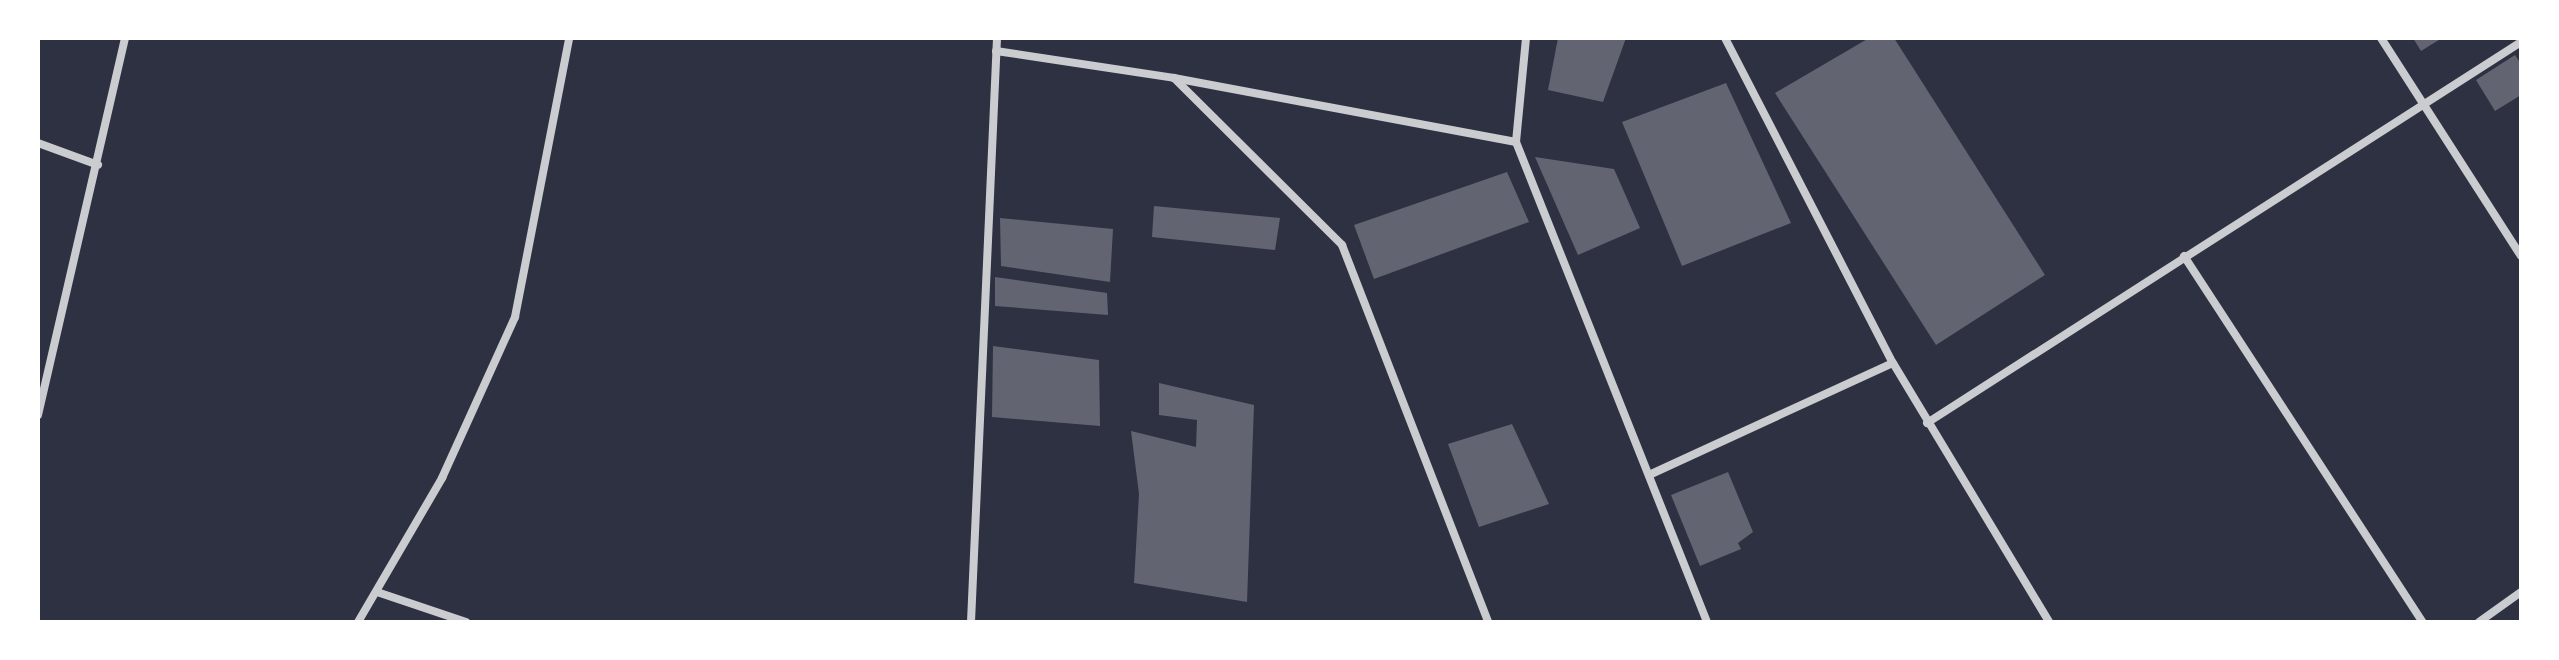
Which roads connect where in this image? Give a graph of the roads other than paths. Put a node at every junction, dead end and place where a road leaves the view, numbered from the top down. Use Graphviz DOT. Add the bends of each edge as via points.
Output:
graph roads {
  1 [pos="125,38"];
  2 [pos="569,38"];
  3 [pos="997,38"];
  4 [pos="1526,38"];
  5 [pos="1725,38"];
  6 [pos="2381,38"];
  7 [pos="2521,42"];
  8 [pos="996,51"];
  9 [pos="1174,78"];
  10 [pos="2422,102"];
  11 [pos="1516,142"];
  12 [pos="38,143"];
  13 [pos="98,165"];
  14 [pos="2184,256"];
  15 [pos="2521,256"];
  16 [pos="1893,363"];
  17 [pos="38,415"];
  18 [pos="1927,423"];
  19 [pos="1649,475"];
  20 [pos="377,592"];
  21 [pos="2521,592"];
  22 [pos="358,622"];
  23 [pos="466,622"];
  24 [pos="971,622"];
  25 [pos="1488,622"];
  26 [pos="1707,622"];
  27 [pos="2049,622"];
  28 [pos="2423,622"];
  29 [pos="2479,622"];
  1 -- 13 [label="street"];
  2 -- 20 [label="street" via="515,317 442,478"];
  3 -- 8 [label="street"];
  4 -- 11 [label="street"];
  5 -- 16 [label="street"];
  6 -- 10 [label="street"];
  7 -- 10 [label="street"];
  8 -- 9 [label="street"];
  8 -- 24 [label="street"];
  9 -- 11 [label="street"];
  9 -- 25 [label="street" via="1342,245"];
  10 -- 14 [label="street"];
  10 -- 15 [label="street"];
  11 -- 19 [label="street"];
  12 -- 13 [label="street"];
  13 -- 17 [label="street"];
  14 -- 18 [label="street"];
  14 -- 28 [label="street"];
  16 -- 18 [label="street"];
  16 -- 19 [label="street"];
  18 -- 27 [label="street"];
  19 -- 26 [label="street"];
  20 -- 22 [label="street"];
  20 -- 23 [label="street"];
  21 -- 29 [label="street"];
}
